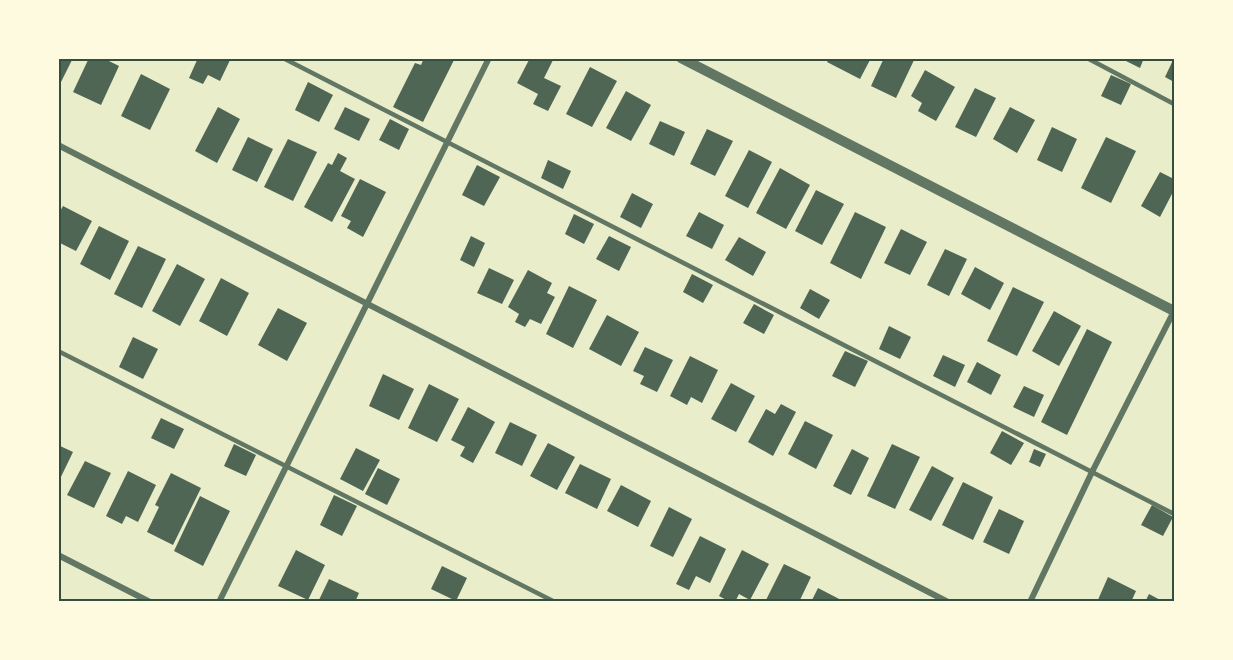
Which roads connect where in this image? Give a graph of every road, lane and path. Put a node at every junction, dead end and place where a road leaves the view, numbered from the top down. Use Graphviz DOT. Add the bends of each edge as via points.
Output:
graph roads {
  1 [pos="283,58"];
  2 [pos="489,58"];
  3 [pos="681,58"];
  4 [pos="1087,58"];
  5 [pos="1174,104"];
  6 [pos="448,143"];
  7 [pos="58,145"];
  8 [pos="367,305"];
  9 [pos="1174,311"];
  10 [pos="58,351"];
  11 [pos="285,467"];
  12 [pos="1092,472"];
  13 [pos="1174,514"];
  14 [pos="58,555"];
  15 [pos="150,602"];
  16 [pos="219,602"];
  17 [pos="555,602"];
  18 [pos="948,602"];
  19 [pos="1030,602"];
  1 -- 6 [label="lane"];
  2 -- 6 [label="street"];
  3 -- 9 [label="street"];
  4 -- 5 [label="lane"];
  6 -- 8 [label="street"];
  6 -- 12 [label="lane"];
  7 -- 8 [label="street"];
  8 -- 11 [label="street"];
  8 -- 18 [label="street"];
  9 -- 12 [label="street"];
  10 -- 11 [label="lane"];
  11 -- 16 [label="street"];
  11 -- 17 [label="lane"];
  12 -- 13 [label="lane"];
  12 -- 19 [label="street"];
  14 -- 15 [label="street"];
}
